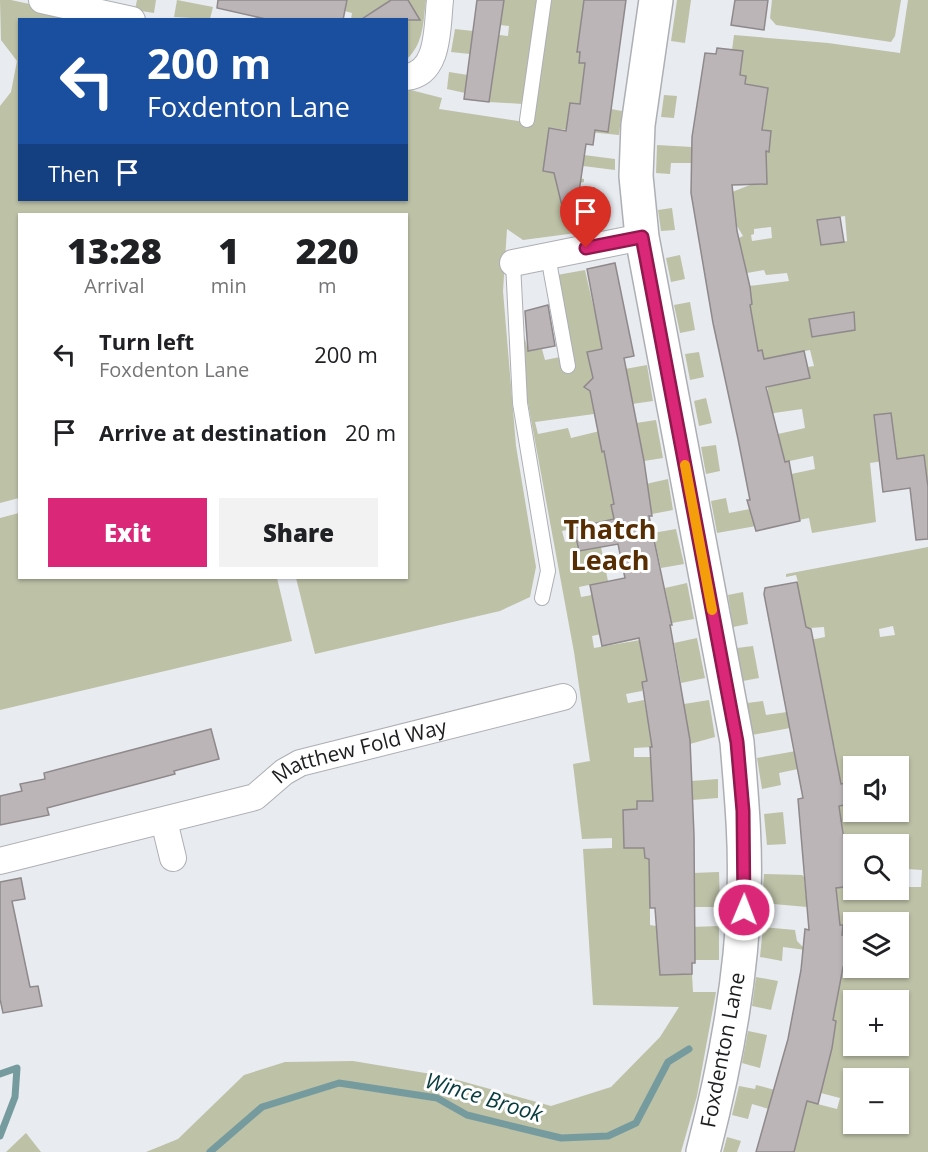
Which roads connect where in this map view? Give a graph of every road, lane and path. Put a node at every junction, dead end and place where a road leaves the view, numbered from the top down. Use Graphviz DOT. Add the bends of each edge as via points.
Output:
graph roads {
  1 [pos="42,0"];
  2 [pos="440,0"];
  3 [pos="544,0"];
  4 [pos="657,0"];
  5 [pos="123,18"];
  6 [pos="408,77"];
  7 [pos="527,120"];
  8 [pos="642,237"];
  9 [pos="548,256"];
  10 [pos="513,263"];
  11 [pos="568,366"];
  12 [pos="542,598"];
  13 [pos="563,697"];
  14 [pos="164,821"];
  15 [pos="173,858"];
  16 [pos="0,861"];
  17 [pos="703,1152"];
  1 -- 5 [label="street"];
  2 -- 6 [label="street" via="428,67 421,74"];
  3 -- 7 [label="lane"];
  4 -- 8 [label="main road, Foxdenton Lane" via="638,125 636,183"];
  8 -- 9 [label="street"];
  8 -- 17 [label="main road, Foxdenton Lane" via="737,742 743,811 739,969 724,1064"];
  9 -- 10 [label="street"];
  9 -- 11 [label="lane"];
  10 -- 12 [label="lane" via="520,403 548,571"];
  13 -- 14 [label="street, Matthew Fold Way" via="300,763 255,797"];
  14 -- 15 [label="street"];
  14 -- 16 [label="street, Matthew Fold Way"];
}
